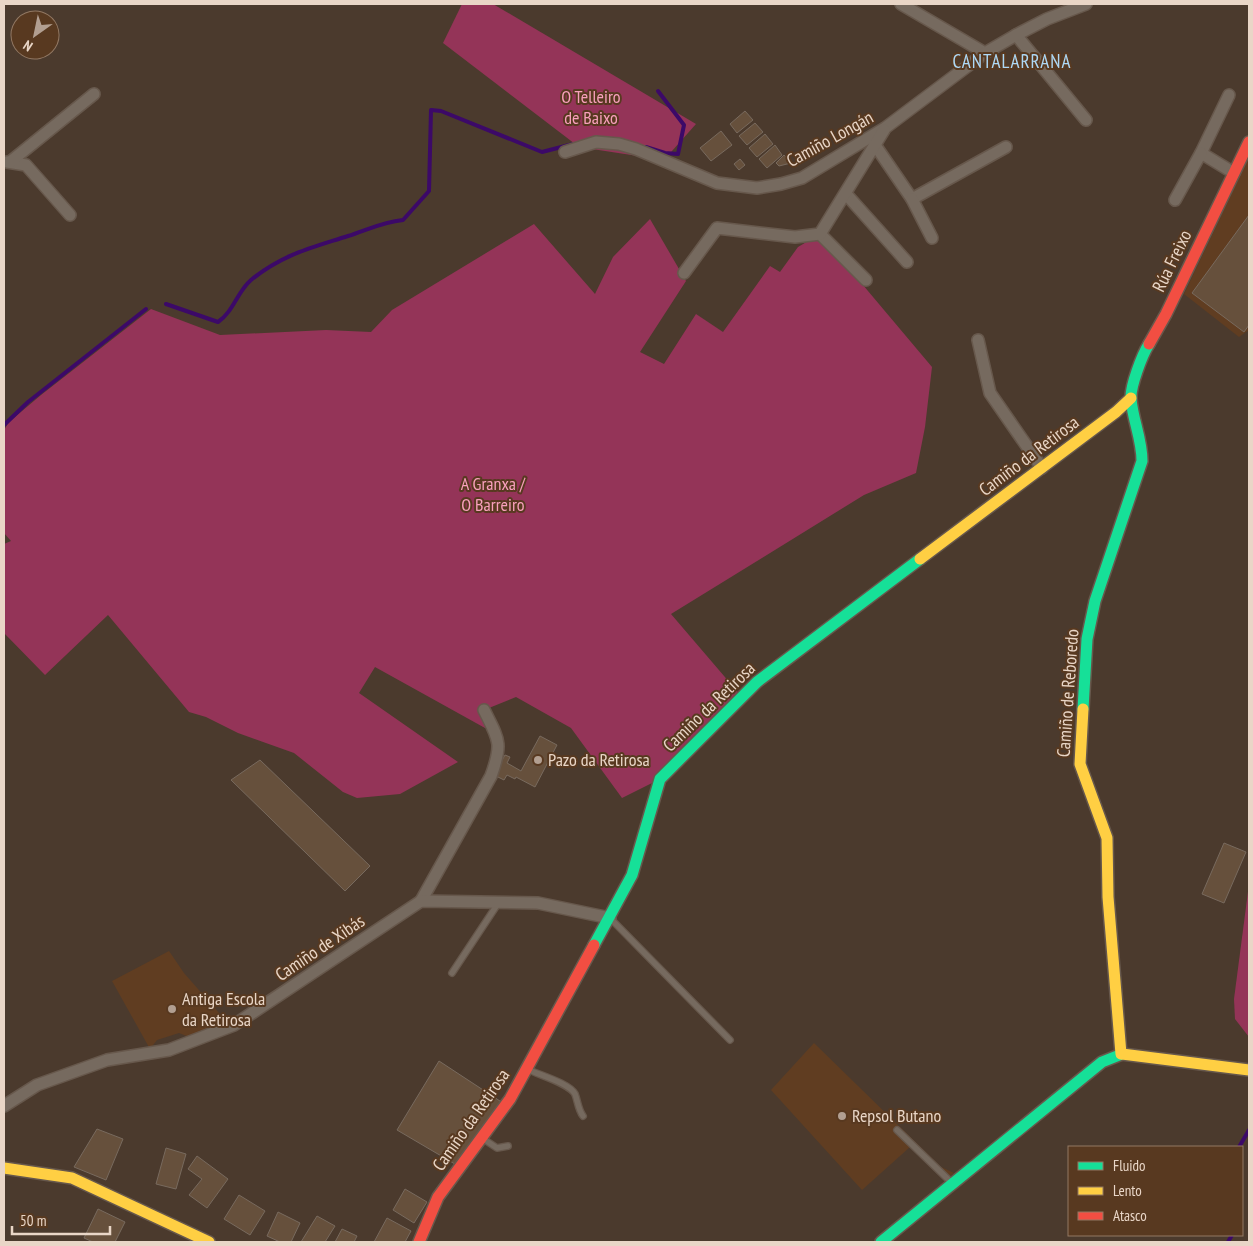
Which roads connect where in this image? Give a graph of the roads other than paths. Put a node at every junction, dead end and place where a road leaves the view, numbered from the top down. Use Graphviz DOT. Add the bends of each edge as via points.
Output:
graph roads {
  1 [pos="901,4"];
  2 [pos="1086,4"];
  3 [pos="1016,35"];
  4 [pos="985,53"];
  5 [pos="94,94"];
  6 [pos="1229,95"];
  7 [pos="1086,120"];
  8 [pos="885,128"];
  9 [pos="1249,142"];
  10 [pos="876,145"];
  11 [pos="1006,147"];
  12 [pos="565,152"];
  13 [pos="1200,153"];
  14 [pos="7,162"];
  15 [pos="1234,173"];
  16 [pos="846,194"];
  17 [pos="912,199"];
  18 [pos="1175,200"];
  19 [pos="70,214"];
  20 [pos="820,234"];
  21 [pos="932,238"];
  22 [pos="907,262"];
  23 [pos="684,273"];
  24 [pos="866,280"];
  25 [pos="978,340"];
  26 [pos="1131,398"];
  27 [pos="1042,468"];
  28 [pos="484,710"];
  29 [pos="420,901"];
  30 [pos="499,902"];
  31 [pos="610,918"];
  32 [pos="452,973"];
  33 [pos="730,1040"];
  34 [pos="1120,1054"];
  35 [pos="527,1069"];
  36 [pos="1249,1070"];
  37 [pos="4,1106"];
  38 [pos="583,1116"];
  39 [pos="897,1130"];
  40 [pos="482,1138"];
  41 [pos="508,1146"];
  42 [pos="4,1168"];
  43 [pos="953,1184"];
  44 [pos="209,1242"];
  45 [pos="419,1242"];
  46 [pos="881,1242"];
  1 -- 4 [label="street"];
  2 -- 3 [label="street, Camiño Longán"];
  3 -- 4 [label="street, Camiño Longán"];
  3 -- 7 [label="street"];
  4 -- 8 [label="street, Camiño Longán"];
  5 -- 14 [label="street"];
  6 -- 13 [label="street"];
  8 -- 10 [label="street"];
  8 -- 12 [label="street, Camiño Longán" via="802,178 757,188 718,183 619,144 596,142"];
  9 -- 15 [label="street, Rúa Freixo"];
  10 -- 16 [label="street"];
  10 -- 17 [label="street"];
  11 -- 17 [label="street"];
  13 -- 15 [label="street"];
  13 -- 18 [label="street"];
  14 -- 19 [label="street" via="26,165"];
  15 -- 26 [label="street, Rúa Freixo" via="1166,314 1143,353"];
  16 -- 20 [label="street"];
  16 -- 22 [label="street"];
  17 -- 21 [label="street"];
  20 -- 23 [label="street" via="795,237 717,228"];
  20 -- 24 [label="street"];
  25 -- 27 [label="street" via="990,392"];
  26 -- 27 [label="street, Camiño da Retirosa"];
  26 -- 34 [label="street, Camiño de Reboredo" via="1142,443 1142,461 1095,601 1087,639 1080,764 1107,838 1108,897"];
  27 -- 31 [label="street, Camiño da Retirosa" via="756,682 660,779 632,875"];
  28 -- 29 [label="street" via="500,742 498,758"];
  29 -- 30 [label="street"];
  29 -- 37 [label="street, Camiño de Xibás" via="234,1026 169,1050 107,1060 37,1085"];
  30 -- 31 [label="street" via="538,903"];
  30 -- 32 [label="lane"];
  31 -- 33 [label="lane"];
  31 -- 35 [label="street, Camiño da Retirosa"];
  34 -- 36 [label="street"];
  34 -- 43 [label="street" via="1102,1062"];
  35 -- 38 [label="lane" via="556,1080 574,1092"];
  35 -- 40 [label="street, Camiño da Retirosa"];
  39 -- 43 [label="lane"];
  40 -- 41 [label="lane" via="497,1148"];
  40 -- 45 [label="street, Camiño da Retirosa" via="438,1197"];
  42 -- 44 [label="street" via="72,1178"];
  43 -- 46 [label="street"];
}
